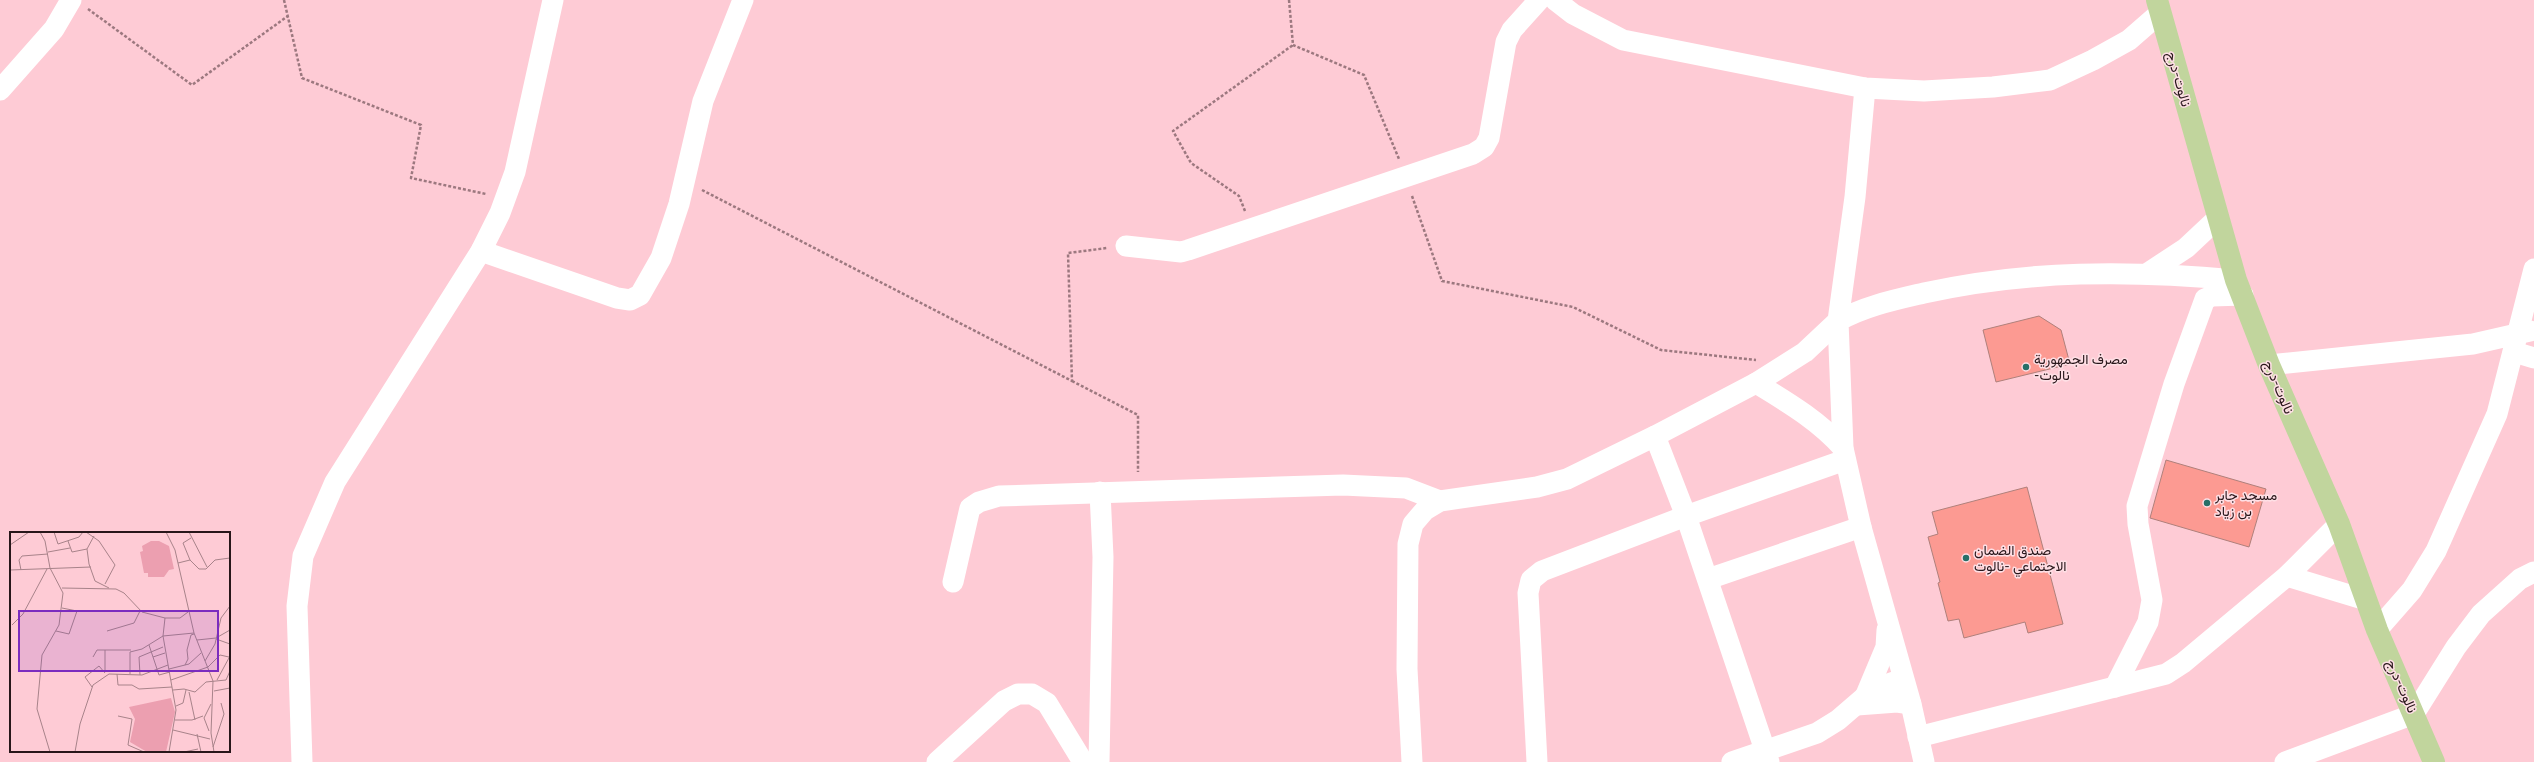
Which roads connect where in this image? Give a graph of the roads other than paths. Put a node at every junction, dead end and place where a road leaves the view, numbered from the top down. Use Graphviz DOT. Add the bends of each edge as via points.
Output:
graph roads {
  1 [pos="553,0"];
  2 [pos="743,0"];
  3 [pos="1539,0"];
  4 [pos="1555,0"];
  5 [pos="77,2"];
  6 [pos="2159,6"];
  7 [pos="1865,88"];
  8 [pos="0,90"];
  9 [pos="2218,218"];
  10 [pos="1126,246"];
  11 [pos="481,251"];
  12 [pos="2534,269"];
  13 [pos="2148,273"];
  14 [pos="2239,287"];
  15 [pos="1838,321"];
  16 [pos="2522,339"];
  17 [pos="2534,358"];
  18 [pos="2269,365"];
  19 [pos="1756,383"];
  20 [pos="1655,436"];
  21 [pos="1844,454"];
  22 [pos="1100,492"];
  23 [pos="1440,501"];
  24 [pos="1686,516"];
  25 [pos="2340,524"];
  26 [pos="1860,527"];
  27 [pos="2534,572"];
  28 [pos="2287,576"];
  29 [pos="1708,579"];
  30 [pos="953,582"];
  31 [pos="2366,600"];
  32 [pos="1887,619"];
  33 [pos="2377,630"];
  34 [pos="1903,679"];
  35 [pos="2115,687"];
  36 [pos="1861,701"];
  37 [pos="1911,704"];
  38 [pos="2414,714"];
  39 [pos="1918,737"];
  40 [pos="1767,757"];
  41 [pos="302,762"];
  42 [pos="937,762"];
  43 [pos="1083,762"];
  44 [pos="1099,762"];
  45 [pos="1412,762"];
  46 [pos="1537,762"];
  47 [pos="1732,762"];
  48 [pos="1924,762"];
  49 [pos="2285,762"];
  50 [pos="2434,762"];
  1 -- 11 [label="street" via="515,172 506,198"];
  2 -- 11 [label="street" via="703,101 684,180 661,258 640,295 630,300 617,298"];
  3 -- 10 [label="street" via="1512,30 1506,42 1489,138 1484,147 1474,154 1181,252"];
  4 -- 7 [label="street" via="1573,14 1623,40"];
  5 -- 8 [label="street"];
  6 -- 7 [label="street" via="2129,40 2050,80 1993,87 1924,91"];
  6 -- 9 [label="main road, نالوت-درج"];
  7 -- 15 [label="street" via="1855,197"];
  9 -- 13 [label="street" via="2186,248"];
  9 -- 14 [label="main road, نالوت-درج"];
  11 -- 41 [label="street" via="335,482 303,556 297,606"];
  12 -- 16 [label="street"];
  13 -- 14 [label="street" via="2182,274"];
  13 -- 15 [label="street" via="2057,273 1960,286 1859,309"];
  14 -- 18 [label="main road, نالوت-درج"];
  14 -- 35 [label="street" via="2205,299 2172,391 2137,506 2152,600 2151,612"];
  15 -- 19 [label="street" via="1805,352"];
  15 -- 21 [label="street"];
  16 -- 17 [label="street"];
  16 -- 18 [label="street"];
  16 -- 33 [label="street" via="2497,414 2436,551 2412,590"];
  18 -- 25 [label="main road, نالوت-درج"];
  19 -- 20 [label="street"];
  19 -- 21 [label="street" via="1827,430"];
  20 -- 23 [label="street" via="1567,479 1537,487"];
  20 -- 24 [label="street"];
  21 -- 24 [label="street"];
  21 -- 26 [label="street"];
  22 -- 23 [label="street" via="1388,486 1416,491"];
  22 -- 30 [label="street" via="1011,495 979,502 970,508 966,518"];
  22 -- 44 [label="street" via="1103,565"];
  23 -- 45 [label="street" via="1425,510 1413,524 1408,544 1407,669"];
  24 -- 29 [label="street"];
  24 -- 46 [label="street" via="1542,571 1531,580 1528,593"];
  25 -- 28 [label="street"];
  25 -- 31 [label="main road, نالوت-درج"];
  26 -- 29 [label="street"];
  26 -- 32 [label="street"];
  27 -- 38 [label="street" via="2520,580 2482,614 2456,647"];
  28 -- 31 [label="street"];
  28 -- 35 [label="street" via="2183,663 2166,674"];
  29 -- 40 [label="street"];
  31 -- 33 [label="main road, نالوت-درج"];
  32 -- 34 [label="street"];
  32 -- 36 [label="street" via="1886,647"];
  33 -- 38 [label="main road, نالوت-درج"];
  34 -- 36 [label="street" via="1882,685"];
  34 -- 37 [label="street"];
  35 -- 39 [label="street"];
  36 -- 37 [label="street"];
  36 -- 40 [label="street" via="1816,734"];
  37 -- 39 [label="street"];
  38 -- 49 [label="street"];
  38 -- 50 [label="main road, نالوت-درج"];
  39 -- 48 [label="street"];
  40 -- 47 [label="street"];
  42 -- 43 [label="street" via="1004,701 1018,694 1032,694 1047,703"];
}
